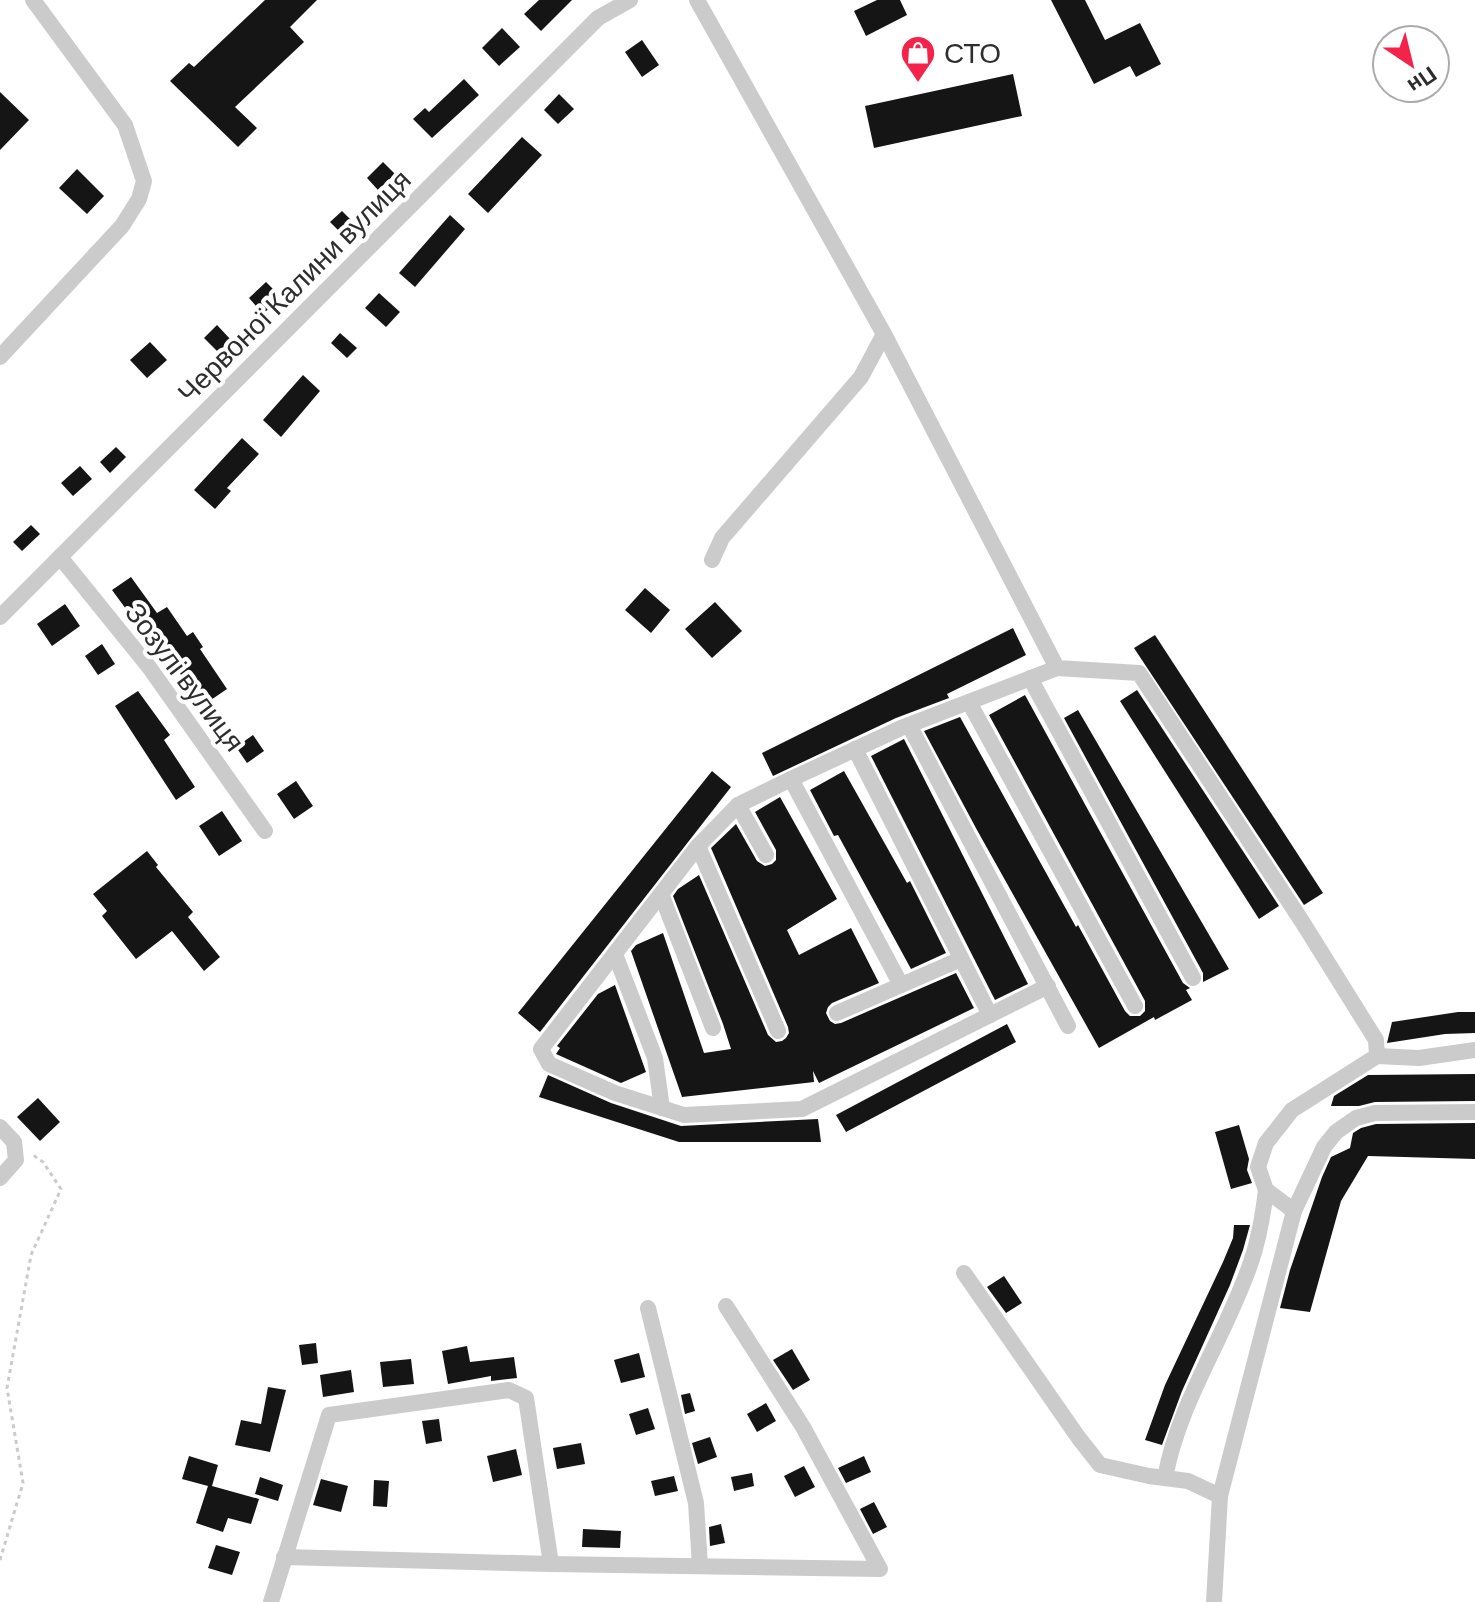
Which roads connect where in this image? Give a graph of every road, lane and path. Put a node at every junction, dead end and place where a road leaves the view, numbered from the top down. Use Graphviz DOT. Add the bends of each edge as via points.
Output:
graph roads {
  1 [pos="33,0"];
  2 [pos="630,0"];
  3 [pos="697,0"];
  4 [pos="884,334"];
  5 [pos="0,357"];
  6 [pos="60,557"];
  7 [pos="712,560"];
  8 [pos="0,617"];
  9 [pos="1057,668"];
  10 [pos="1030,678"];
  11 [pos="969,702"];
  12 [pos="909,725"];
  13 [pos="855,749"];
  14 [pos="791,779"];
  15 [pos="738,805"];
  16 [pos="265,831"];
  17 [pos="698,846"];
  18 [pos="766,855"];
  19 [pos="661,894"];
  20 [pos="615,954"];
  21 [pos="961,959"];
  22 [pos="1193,978"];
  23 [pos="901,985"];
  24 [pos="1048,986"];
  25 [pos="1135,1006"];
  26 [pos="837,1013"];
  27 [pos="990,1015"];
  28 [pos="1068,1026"];
  29 [pos="713,1028"];
  30 [pos="778,1031"];
  31 [pos="1475,1050"];
  32 [pos="1377,1056"];
  33 [pos="662,1108"];
  34 [pos="1475,1112"];
  35 [pos="0,1127"];
  36 [pos="14,1142"];
  37 [pos="0,1178"];
  38 [pos="1266,1190"];
  39 [pos="1294,1211"];
  40 [pos="964,1273"];
  41 [pos="726,1306"];
  42 [pos="648,1308"];
  43 [pos="1165,1478"];
  44 [pos="1220,1496"];
  45 [pos="284,1557"];
  46 [pos="0,1560"];
  47 [pos="551,1564"];
  48 [pos="700,1566"];
  49 [pos="271,1602"];
  50 [pos="1214,1602"];
  1 -- 5 [label="street" via="125,125 144,181 122,226"];
  2 -- 6 [label="street, Червоної Калини вулиця" via="598,18"];
  3 -- 4 [label="street"];
  4 -- 7 [label="street" via="861,377 722,538"];
  4 -- 9 [label="street"];
  6 -- 8 [label="street, Червоної Калини вулиця"];
  6 -- 16 [label="street, Зозулі вулиця" via="149,667"];
  9 -- 10 [label="street"];
  9 -- 32 [label="street" via="1139,673 1376,1040"];
  10 -- 11 [label="street"];
  10 -- 22 [label="street"];
  11 -- 12 [label="street"];
  11 -- 25 [label="street"];
  12 -- 13 [label="street"];
  12 -- 24 [label="street"];
  13 -- 14 [label="street"];
  13 -- 21 [label="street"];
  14 -- 15 [label="street"];
  14 -- 23 [label="street"];
  15 -- 17 [label="street"];
  15 -- 18 [label="street"];
  17 -- 19 [label="street"];
  17 -- 30 [label="street"];
  19 -- 20 [label="street"];
  19 -- 29 [label="street"];
  20 -- 33 [label="street" via="655,1058"];
  20 -- 33 [label="street" via="541,1049 549,1064"];
  21 -- 23 [label="street"];
  21 -- 27 [label="street"];
  23 -- 26 [label="street"];
  24 -- 27 [label="street"];
  24 -- 28 [label="street"];
  27 -- 33 [label="street" via="802,1109 684,1115"];
  31 -- 32 [label="street" via="1419,1058"];
  32 -- 38 [label="street" via="1292,1110 1266,1143 1258,1167"];
  34 -- 39 [label="street" via="1375,1113 1356,1118 1324,1147"];
  35 -- 36 [label="street"];
  36 -- 37 [label="street" via="16,1160"];
  36 -- 46 [label="path" via="43,1162 61,1189 31,1255 7,1388 23,1483"];
  38 -- 39 [label="street"];
  38 -- 43 [label="street" via="1251,1262 1180,1424"];
  39 -- 44 [label="street"];
  40 -- 43 [label="street" via="1100,1465"];
  41 -- 48 [label="street" via="803,1427 880,1569"];
  42 -- 48 [label="street" via="696,1503"];
  43 -- 44 [label="street" via="1188,1481"];
  44 -- 50 [label="street"];
  45 -- 47 [label="street"];
  45 -- 47 [label="street" via="329,1415 509,1390 526,1398"];
  45 -- 49 [label="street"];
  47 -- 48 [label="street"];
}
